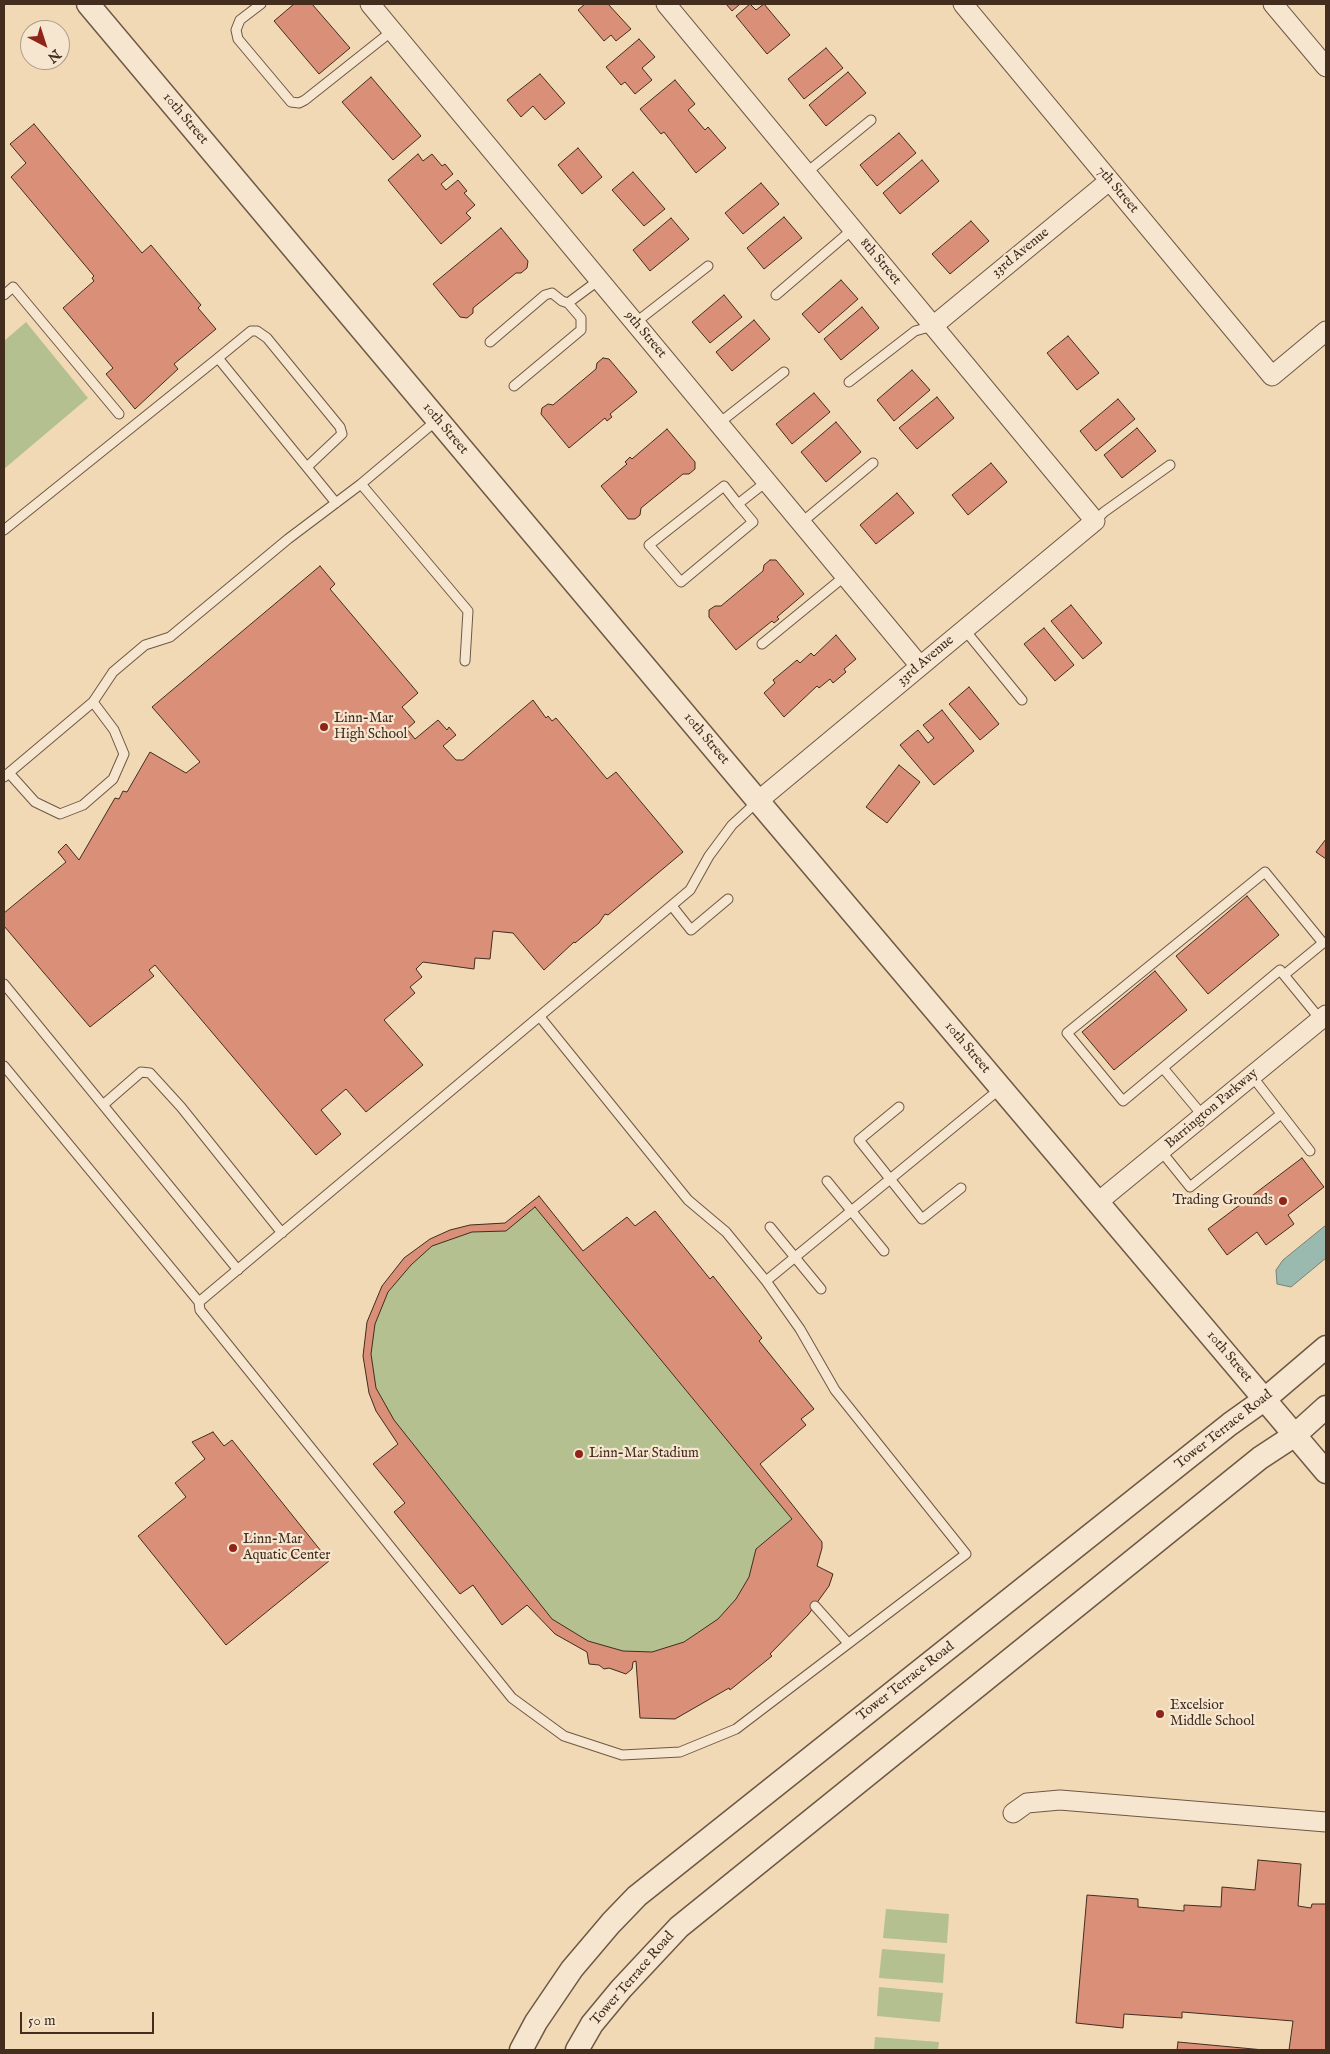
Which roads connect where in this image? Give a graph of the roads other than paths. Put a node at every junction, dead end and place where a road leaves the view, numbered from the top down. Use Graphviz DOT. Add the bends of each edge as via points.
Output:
graph roads {
  1 [pos="88,4"];
  2 [pos="261,4"];
  3 [pos="370,4"];
  4 [pos="666,4"];
  5 [pos="963,4"];
  6 [pos="1273,4"];
  7 [pos="392,31"];
  8 [pos="1326,67"];
  9 [pos="871,120"];
  10 [pos="806,173"];
  11 [pos="1109,181"];
  12 [pos="853,229"];
  13 [pos="708,266"];
  14 [pos="599,280"];
  15 [pos="4,295"];
  16 [pos="776,295"];
  17 [pos="568,303"];
  18 [pos="635,324"];
  19 [pos="933,326"];
  20 [pos="1326,331"];
  21 [pos="490,342"];
  22 [pos="218,358"];
  23 [pos="784,372"];
  24 [pos="849,382"];
  25 [pos="514,386"];
  26 [pos="119,414"];
  27 [pos="438,420"];
  28 [pos="718,424"];
  29 [pos="873,463"];
  30 [pos="1170,465"];
  31 [pos="306,467"];
  32 [pos="766,482"];
  33 [pos="361,484"];
  34 [pos="336,503"];
  35 [pos="738,504"];
  36 [pos="1095,521"];
  37 [pos="800,523"];
  38 [pos="4,530"];
  39 [pos="845,576"];
  40 [pos="964,629"];
  41 [pos="762,644"];
  42 [pos="464,661"];
  43 [pos="920,666"];
  44 [pos="1022,700"];
  45 [pos="93,702"];
  46 [pos="6,775"];
  47 [pos="758,801"];
  48 [pos="728,899"];
  49 [pos="672,906"];
  50 [pos="1284,976"];
  51 [pos="4,984"];
  52 [pos="540,1017"];
  53 [pos="1323,1017"];
  54 [pos="4,1066"];
  55 [pos="1163,1068"];
  56 [pos="1252,1076"];
  57 [pos="1001,1088"];
  58 [pos="103,1105"];
  59 [pos="899,1107"];
  60 [pos="1281,1114"];
  61 [pos="1203,1116"];
  62 [pos="1161,1151"];
  63 [pos="1310,1152"];
  64 [pos="891,1179"];
  65 [pos="827,1181"];
  66 [pos="961,1188"];
  67 [pos="1098,1202"];
  68 [pos="852,1212"];
  69 [pos="770,1227"];
  70 [pos="282,1233"];
  71 [pos="884,1251"];
  72 [pos="796,1258"];
  73 [pos="238,1270"];
  74 [pos="766,1281"];
  75 [pos="821,1289"];
  76 [pos="199,1302"];
  77 [pos="1326,1347"];
  78 [pos="1265,1399"];
  79 [pos="1326,1407"];
  80 [pos="1295,1435"];
  81 [pos="1326,1472"];
  82 [pos="815,1606"];
  83 [pos="848,1644"];
  84 [pos="1013,1813"];
  85 [pos="1326,1822"];
  86 [pos="522,2050"];
  87 [pos="577,2050"];
  1 -- 27 [label="street, 10th Street"];
  2 -- 7 [label="lane" via="240,20 236,30 238,39 291,102 306,100"];
  3 -- 7 [label="street, 9th Street"];
  4 -- 10 [label="street, 8th Street"];
  5 -- 11 [label="street, 7th Street"];
  6 -- 8 [label="street"];
  7 -- 14 [label="street, 9th Street"];
  9 -- 10 [label="lane"];
  10 -- 12 [label="street, 8th Street"];
  11 -- 19 [label="street, 33rd Avenue"];
  11 -- 20 [label="street, 7th Street" via="1272,376"];
  12 -- 16 [label="lane"];
  12 -- 19 [label="street, 8th Street"];
  13 -- 18 [label="lane"];
  14 -- 17 [label="lane"];
  14 -- 18 [label="street, 9th Street"];
  15 -- 26 [label="lane" via="13,287"];
  17 -- 21 [label="lane" via="552,293 545,296"];
  17 -- 25 [label="lane" via="581,318 581,330"];
  18 -- 28 [label="street, 9th Street"];
  19 -- 24 [label="lane" via="915,331"];
  19 -- 36 [label="street, 8th Street"];
  22 -- 31 [label="lane"];
  22 -- 31 [label="lane" via="251,331 257,331 268,338 340,427 342,434"];
  22 -- 38 [label="lane"];
  23 -- 28 [label="lane"];
  27 -- 33 [label="lane"];
  27 -- 47 [label="street, 10th Street"];
  28 -- 32 [label="street, 9th Street"];
  29 -- 37 [label="lane"];
  30 -- 36 [label="lane"];
  31 -- 34 [label="lane"];
  32 -- 35 [label="lane"];
  32 -- 37 [label="street, 9th Street"];
  33 -- 34 [label="lane"];
  33 -- 42 [label="lane" via="468,611"];
  34 -- 45 [label="lane" via="170,637 145,645 113,672"];
  35 -- 35 [label="lane" via="753,522 681,582 649,545 724,486"];
  36 -- 40 [label="street, 33rd Avenue"];
  37 -- 39 [label="street, 9th Street"];
  39 -- 41 [label="lane"];
  39 -- 43 [label="street, 9th Street"];
  40 -- 43 [label="street, 33rd Avenue"];
  40 -- 44 [label="lane"];
  43 -- 47 [label="street, 33rd Avenue"];
  45 -- 46 [label="lane"];
  45 -- 46 [label="lane" via="114,730 124,754 113,779 83,805 60,814 35,802"];
  47 -- 49 [label="lane" via="732,825 690,890"];
  47 -- 57 [label="street, 10th Street"];
  48 -- 49 [label="lane" via="691,930"];
  49 -- 52 [label="lane"];
  50 -- 53 [label="lane"];
  50 -- 55 [label="lane" via="1280,970"];
  50 -- 55 [label="lane" via="1322,943 1265,872 1067,1033 1123,1101"];
  51 -- 58 [label="lane"];
  52 -- 70 [label="lane"];
  52 -- 74 [label="lane" via="688,1200 726,1232"];
  53 -- 56 [label="street, Barrington Parkway"];
  54 -- 76 [label="lane"];
  55 -- 61 [label="lane"];
  56 -- 60 [label="lane"];
  56 -- 61 [label="street, Barrington Parkway"];
  57 -- 64 [label="lane"];
  57 -- 67 [label="street, 10th Street"];
  58 -- 70 [label="lane" via="141,1072 150,1073"];
  58 -- 73 [label="lane"];
  59 -- 64 [label="lane" via="859,1140"];
  60 -- 62 [label="lane" via="1190,1187"];
  60 -- 63 [label="lane"];
  61 -- 62 [label="street, Barrington Parkway"];
  62 -- 67 [label="street, Barrington Parkway"];
  64 -- 66 [label="lane" via="922,1219"];
  64 -- 68 [label="lane"];
  65 -- 68 [label="lane"];
  67 -- 78 [label="street, 10th Street"];
  68 -- 71 [label="lane"];
  68 -- 72 [label="lane"];
  69 -- 72 [label="lane"];
  70 -- 73 [label="lane"];
  72 -- 74 [label="lane"];
  72 -- 75 [label="lane"];
  73 -- 76 [label="lane"];
  74 -- 83 [label="lane" via="800,1328 835,1390 966,1554"];
  76 -- 83 [label="lane" via="200,1310 512,1698 564,1736 622,1754 680,1752 736,1729"];
  77 -- 78 [label="street, Tower Terrace Road"];
  78 -- 80 [label="street, 10th Street"];
  78 -- 86 [label="street, Tower Terrace Road" via="637,1896 572,1969 536,2022"];
  79 -- 80 [label="street, Tower Terrace Road"];
  80 -- 81 [label="street, 10th Street"];
  80 -- 87 [label="street, Tower Terrace Road" via="1260,1458 679,1927 621,1989 592,2024"];
  82 -- 83 [label="lane"];
  84 -- 85 [label="street" via="1027,1803 1060,1800"];
}
